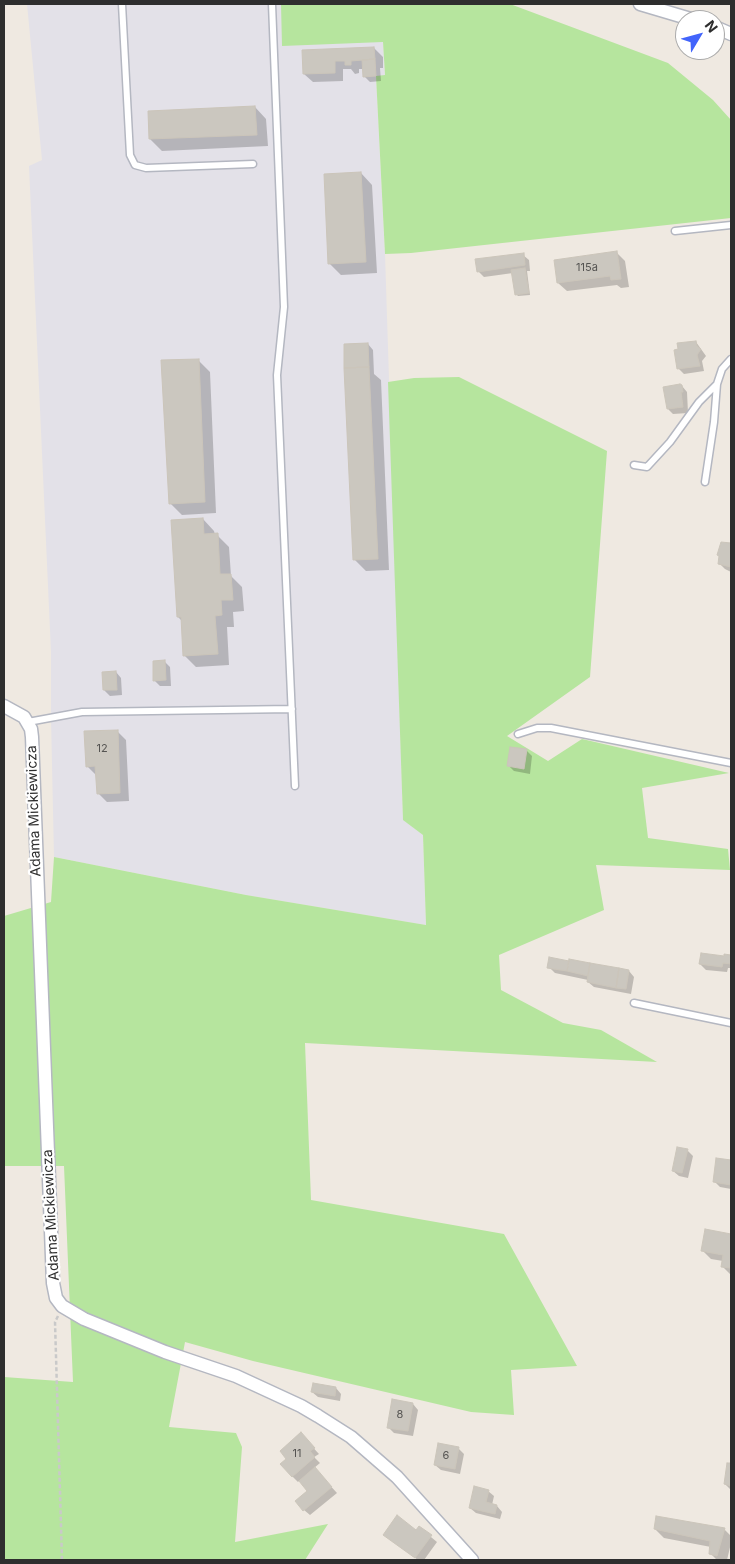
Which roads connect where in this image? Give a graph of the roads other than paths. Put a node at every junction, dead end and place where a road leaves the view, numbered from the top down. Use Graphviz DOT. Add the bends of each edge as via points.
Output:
graph roads {
  1 [pos="122,4"];
  2 [pos="272,4"];
  3 [pos="640,4"];
  4 [pos="675,14"];
  5 [pos="253,164"];
  6 [pos="731,225"];
  7 [pos="675,231"];
  8 [pos="731,359"];
  9 [pos="717,384"];
  10 [pos="634,465"];
  11 [pos="705,482"];
  12 [pos="4,706"];
  13 [pos="292,709"];
  14 [pos="28,722"];
  15 [pos="518,734"];
  16 [pos="731,763"];
  17 [pos="295,786"];
  18 [pos="634,1003"];
  19 [pos="731,1023"];
  20 [pos="472,1560"];
  1 -- 5 [label="lane" via="130,155 135,165 146,168"];
  2 -- 13 [label="lane" via="284,307 277,375"];
  3 -- 4 [label="street"];
  6 -- 7 [label="lane"];
  8 -- 9 [label="lane"];
  9 -- 10 [label="lane" via="698,402 670,442 647,467"];
  9 -- 11 [label="lane"];
  12 -- 14 [label="street"];
  13 -- 14 [label="lane" via="82,712"];
  13 -- 17 [label="lane"];
  14 -- 20 [label="street, Adama Mickiewicza" via="32,737 56,1298 62,1306 84,1319 236,1376 318,1416 350,1437 397,1477"];
  15 -- 16 [label="lane" via="537,728 551,728"];
  18 -- 19 [label="lane"];
}
